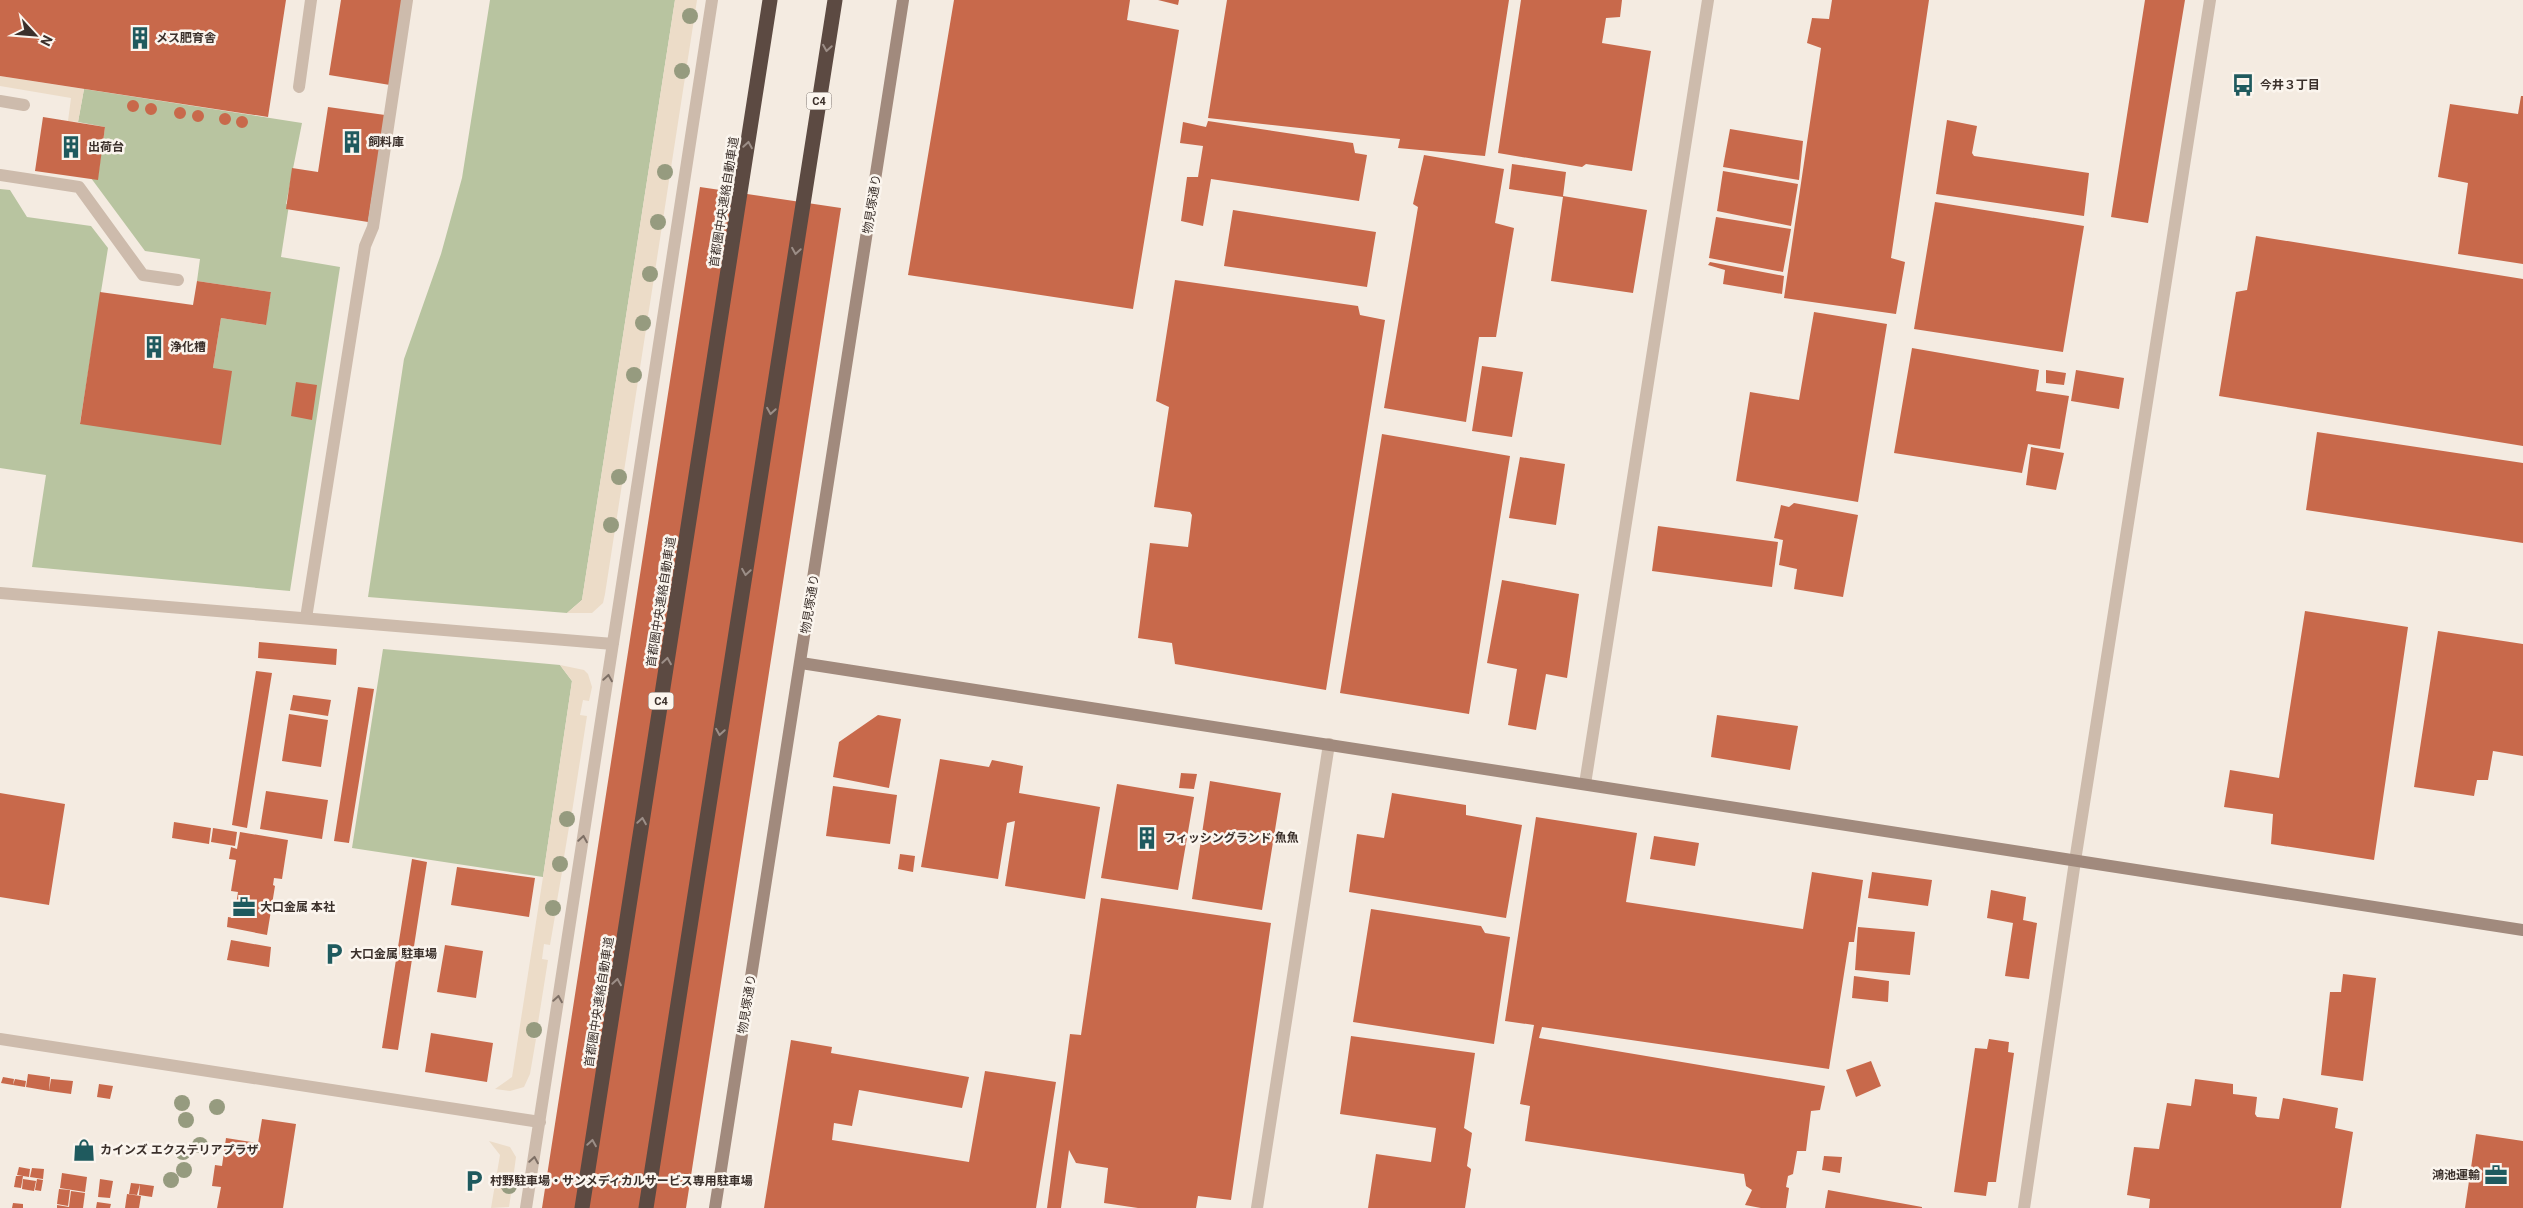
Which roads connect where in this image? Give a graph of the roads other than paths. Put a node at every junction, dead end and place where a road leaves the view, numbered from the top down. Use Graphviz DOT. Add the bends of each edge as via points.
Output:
graph roads {
  1 [pos="311,0"];
  2 [pos="408,0"];
  3 [pos="712,0"];
  4 [pos="770,0"];
  5 [pos="834,0"];
  6 [pos="903,0"];
  7 [pos="1708,0"];
  8 [pos="2210,0"];
  9 [pos="299,86"];
  10 [pos="0,101"];
  11 [pos="24,104"];
  12 [pos="0,175"];
  13 [pos="178,280"];
  14 [pos="0,592"];
  15 [pos="306,618"];
  16 [pos="613,644"];
  17 [pos="801,663"];
  18 [pos="1329,744"];
  19 [pos="1585,784"];
  20 [pos="2075,861"];
  21 [pos="2523,930"];
  22 [pos="0,1039"];
  23 [pos="540,1122"];
  24 [pos="526,1208"];
  25 [pos="582,1208"];
  26 [pos="646,1208"];
  27 [pos="716,1208"];
  28 [pos="1257,1208"];
  29 [pos="2024,1208"];
  1 -- 9 [label="street"];
  2 -- 15 [label="street" via="373,227 364,246"];
  3 -- 16 [label="street"];
  25 -- 4 [label="highway, 首都圏中央連絡自動車道 / C4, one-way"];
  5 -- 26 [label="highway, C4, one-way"];
  6 -- 17 [label="street, 物見塚通り"];
  7 -- 19 [label="street"];
  8 -- 20 [label="street"];
  10 -- 11 [label="street"];
  12 -- 13 [label="street" via="79,187 144,275"];
  14 -- 15 [label="street"];
  15 -- 16 [label="street"];
  23 -- 16 [label="street, one-way"];
  17 -- 18 [label="street"];
  17 -- 27 [label="street, 物見塚通り"];
  18 -- 19 [label="street"];
  18 -- 28 [label="street"];
  19 -- 20 [label="street"];
  20 -- 21 [label="street"];
  20 -- 29 [label="street"];
  22 -- 23 [label="street"];
  24 -- 23 [label="street, one-way"];
}
